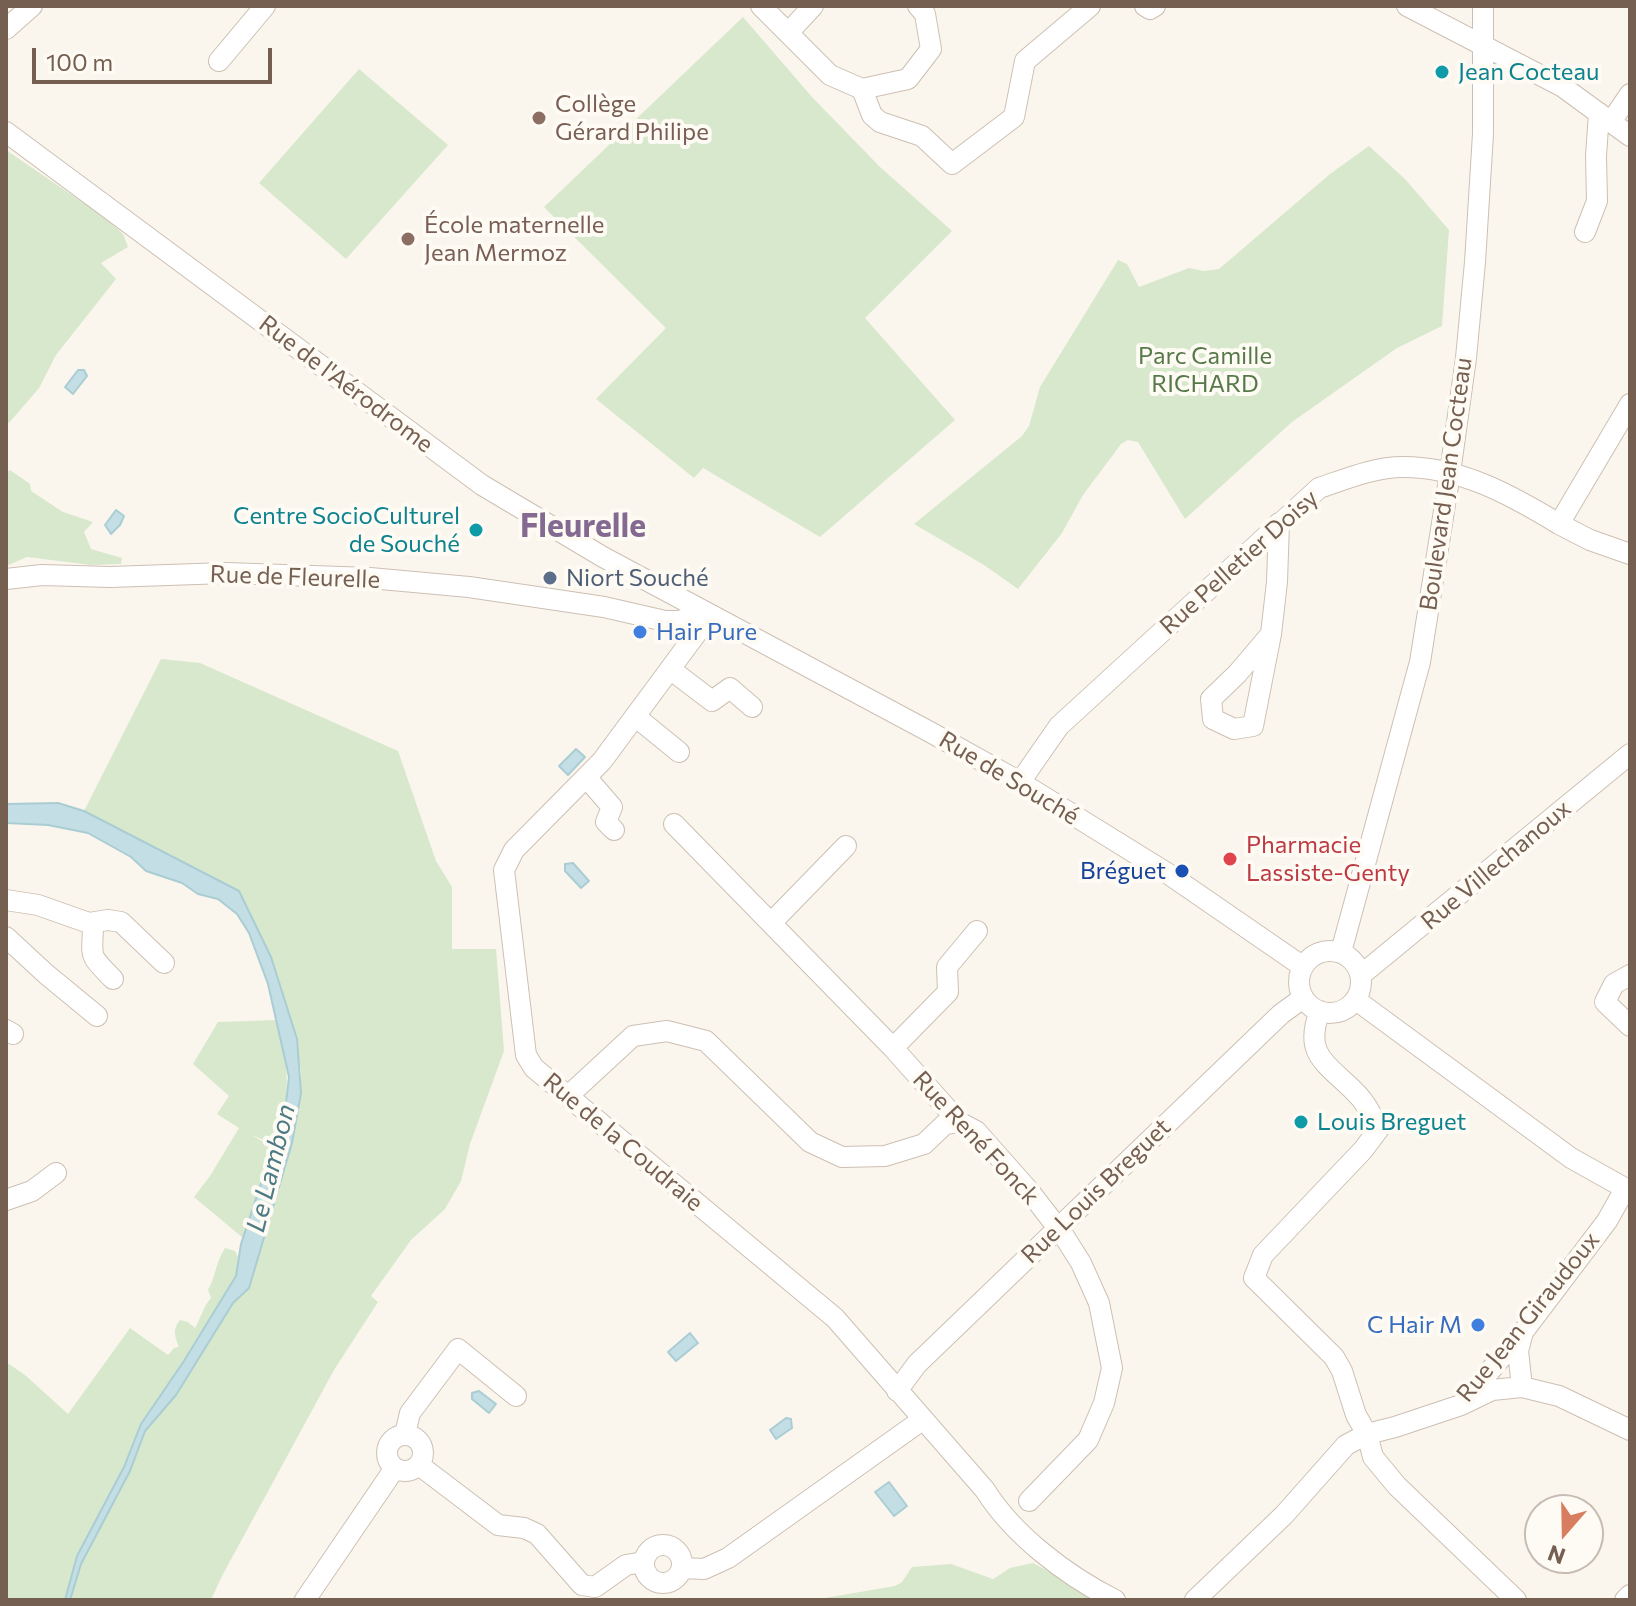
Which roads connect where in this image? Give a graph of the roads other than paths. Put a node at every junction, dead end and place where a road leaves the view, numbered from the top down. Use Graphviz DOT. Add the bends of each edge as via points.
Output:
graph roads {
  1 [pos="32,6"];
  2 [pos="265,6"];
  3 [pos="761,6"];
  4 [pos="813,6"];
  5 [pos="918,6"];
  6 [pos="1090,6"];
  7 [pos="1145,6"];
  8 [pos="1155,6"];
  9 [pos="1407,6"];
  10 [pos="1483,6"];
  11 [pos="6,29"];
  12 [pos="788,33"];
  13 [pos="1484,46"];
  14 [pos="219,61"];
  15 [pos="862,89"];
  16 [pos="1630,94"];
  17 [pos="1605,117"];
  18 [pos="6,132"];
  19 [pos="1630,136"];
  20 [pos="1585,232"];
  21 [pos="1630,404"];
  22 [pos="1450,473"];
  23 [pos="1279,523"];
  24 [pos="1559,524"];
  25 [pos="1630,554"];
  26 [pos="6,579"];
  27 [pos="667,592"];
  28 [pos="629,611"];
  29 [pos="706,613"];
  30 [pos="1271,634"];
  31 [pos="670,669"];
  32 [pos="752,707"];
  33 [pos="636,717"];
  34 [pos="679,752"];
  35 [pos="1630,754"];
  36 [pos="586,777"];
  37 [pos="1020,782"];
  38 [pos="674,824"];
  39 [pos="614,830"];
  40 [pos="846,846"];
  41 [pos="10,900"];
  42 [pos="772,922"];
  43 [pos="6,923"];
  44 [pos="93,923"];
  45 [pos="977,931"];
  46 [pos="6,937"];
  47 [pos="1341,952"];
  48 [pos="164,963"];
  49 [pos="1302,966"];
  50 [pos="1361,975"];
  51 [pos="1630,975"];
  52 [pos="113,979"];
  53 [pos="1303,998"];
  54 [pos="1356,1000"];
  55 [pos="1320,1011"];
  56 [pos="97,1016"];
  57 [pos="1629,1023"];
  58 [pos="893,1048"];
  59 [pos="568,1096"];
  60 [pos="959,1122"];
  61 [pos="56,1173"];
  62 [pos="1628,1190"];
  63 [pos="6,1200"];
  64 [pos="1058,1228"];
  65 [pos="1523,1332"];
  66 [pos="1522,1387"];
  67 [pos="897,1391"];
  68 [pos="516,1396"];
  69 [pos="1461,1405"];
  70 [pos="922,1420"];
  71 [pos="1630,1430"];
  72 [pos="405,1434"];
  73 [pos="1367,1434"];
  74 [pos="419,1465"];
  75 [pos="395,1468"];
  76 [pos="985,1490"];
  77 [pos="1029,1501"];
  78 [pos="1034,1543"];
  79 [pos="1630,1595"];
  80 [pos="305,1600"];
  81 [pos="1115,1600"];
  82 [pos="1195,1600"];
  83 [pos="1516,1600"];
  84 [pos="1625,1600"];
  1 -- 11 [label="street"];
  2 -- 14 [label="street"];
  3 -- 12 [label="street"];
  4 -- 12 [label="street"];
  5 -- 15 [label="street" via="925,14 931,49 908,79"];
  6 -- 15 [label="street" via="1025,61 1014,117 952,164 922,136 880,122"];
  7 -- 8 [label="street"];
  9 -- 13 [label="street"];
  10 -- 13 [label="street, Boulevard Jean Cocteau"];
  12 -- 15 [label="street" via="830,75"];
  13 -- 17 [label="street" via="1563,87"];
  13 -- 22 [label="street, Boulevard Jean Cocteau" via="1475,262"];
  16 -- 17 [label="street"];
  17 -- 19 [label="street"];
  17 -- 20 [label="street" via="1596,156 1597,201"];
  18 -- 27 [label="street, Rue de l'Aérodrome" via="482,485"];
  21 -- 24 [label="street"];
  22 -- 23 [label="street, Rue Pelletier Doisy" via="1402,467 1362,473 1319,488"];
  22 -- 24 [label="street, Rue Pelletier Doisy" via="1513,497"];
  22 -- 47 [label="street, Boulevard Jean Cocteau" via="1420,662"];
  23 -- 30 [label="street"];
  23 -- 37 [label="street, Rue Pelletier Doisy" via="1059,726"];
  24 -- 25 [label="street, Rue Pelletier Doisy"];
  26 -- 28 [label="street, Rue de Fleurelle" via="226,573 370,578"];
  27 -- 28 [label="street" via="646,608"];
  27 -- 29 [label="street, Rue de l'Aérodrome"];
  28 -- 29 [label="street, Rue de Fleurelle" via="665,621"];
  29 -- 31 [label="street, Rue de la Coudraie"];
  29 -- 37 [label="street, Rue de Souché"];
  31 -- 32 [label="street" via="712,701 730,688"];
  31 -- 33 [label="street, Rue de la Coudraie"];
  33 -- 34 [label="street"];
  33 -- 36 [label="street, Rue de la Coudraie"];
  35 -- 50 [label="street, Rue Villechanoux"];
  36 -- 39 [label="street" via="612,807 606,822"];
  36 -- 59 [label="street, Rue de la Coudraie" via="514,850 504,870 526,1055"];
  37 -- 49 [label="street, Rue de Souché" via="1167,873"];
  38 -- 42 [label="street, Rue René Fonck"];
  40 -- 42 [label="street"];
  41 -- 43 [label="street"];
  41 -- 44 [label="street"];
  42 -- 58 [label="street, Rue René Fonck"];
  44 -- 48 [label="street" via="121,922"];
  44 -- 52 [label="street" via="92,957"];
  45 -- 58 [label="street" via="947,967 948,992"];
  46 -- 56 [label="street"];
  47 -- 49 [label="street" via="1317,953"];
  47 -- 50 [label="street" via="1355,962"];
  49 -- 53 [label="street"];
  50 -- 54 [label="street"];
  51 -- 57 [label="street" via="1614,984 1605,1002"];
  53 -- 55 [label="street"];
  53 -- 64 [label="street, Rue Louis Breguet"];
  54 -- 55 [label="street" via="1343,1010"];
  54 -- 62 [label="street" via="1571,1158"];
  55 -- 73 [label="street" via="1312,1031 1317,1053 1356,1092 1378,1130 1263,1255 1254,1278 1334,1357"];
  58 -- 60 [label="street, Rue René Fonck"];
  59 -- 60 [label="street" via="633,1036 667,1031 706,1041 810,1142 842,1157 885,1156 924,1144 945,1124"];
  59 -- 67 [label="street, Rue de la Coudraie" via="835,1318"];
  60 -- 64 [label="street, Rue René Fonck" via="976,1131"];
  61 -- 63 [label="street" via="32,1191"];
  62 -- 65 [label="street, Rue Jean Giraudoux"];
  64 -- 67 [label="street, Rue Louis Breguet" via="917,1364"];
  64 -- 77 [label="street, Rue René Fonck" via="1099,1303 1112,1368 1088,1440"];
  65 -- 66 [label="street" via="1518,1351"];
  65 -- 69 [label="street, Rue Jean Giraudoux"];
  66 -- 69 [label="street" via="1492,1390"];
  66 -- 71 [label="street" via="1559,1396"];
  67 -- 70 [label="street, Rue de la Coudraie"];
  68 -- 72 [label="street" via="458,1349 410,1413"];
  69 -- 73 [label="street, Rue Jean Giraudoux"];
  70 -- 74 [label="street" via="728,1558 704,1569 682,1568 670,1581 658,1582 644,1562 626,1565 595,1587 582,1585 537,1534 498,1525"];
  70 -- 76 [label="street, Rue de la Coudraie"];
  72 -- 74 [label="street" via="423,1448"];
  72 -- 75 [label="street" via="387,1447"];
  73 -- 82 [label="street, Rue Jean Giraudoux" via="1346,1445 1284,1515"];
  73 -- 83 [label="street" via="1373,1457 1397,1486"];
  74 -- 75 [label="street" via="410,1471"];
  75 -- 80 [label="street"];
  76 -- 77 [label="street" via="1010,1502"];
  76 -- 78 [label="street, Rue de la Coudraie" via="1000,1513"];
  77 -- 78 [label="street" via="1028,1531"];
  78 -- 81 [label="street, Rue de la Coudraie" via="1061,1567"];
  79 -- 84 [label="street"];
}
